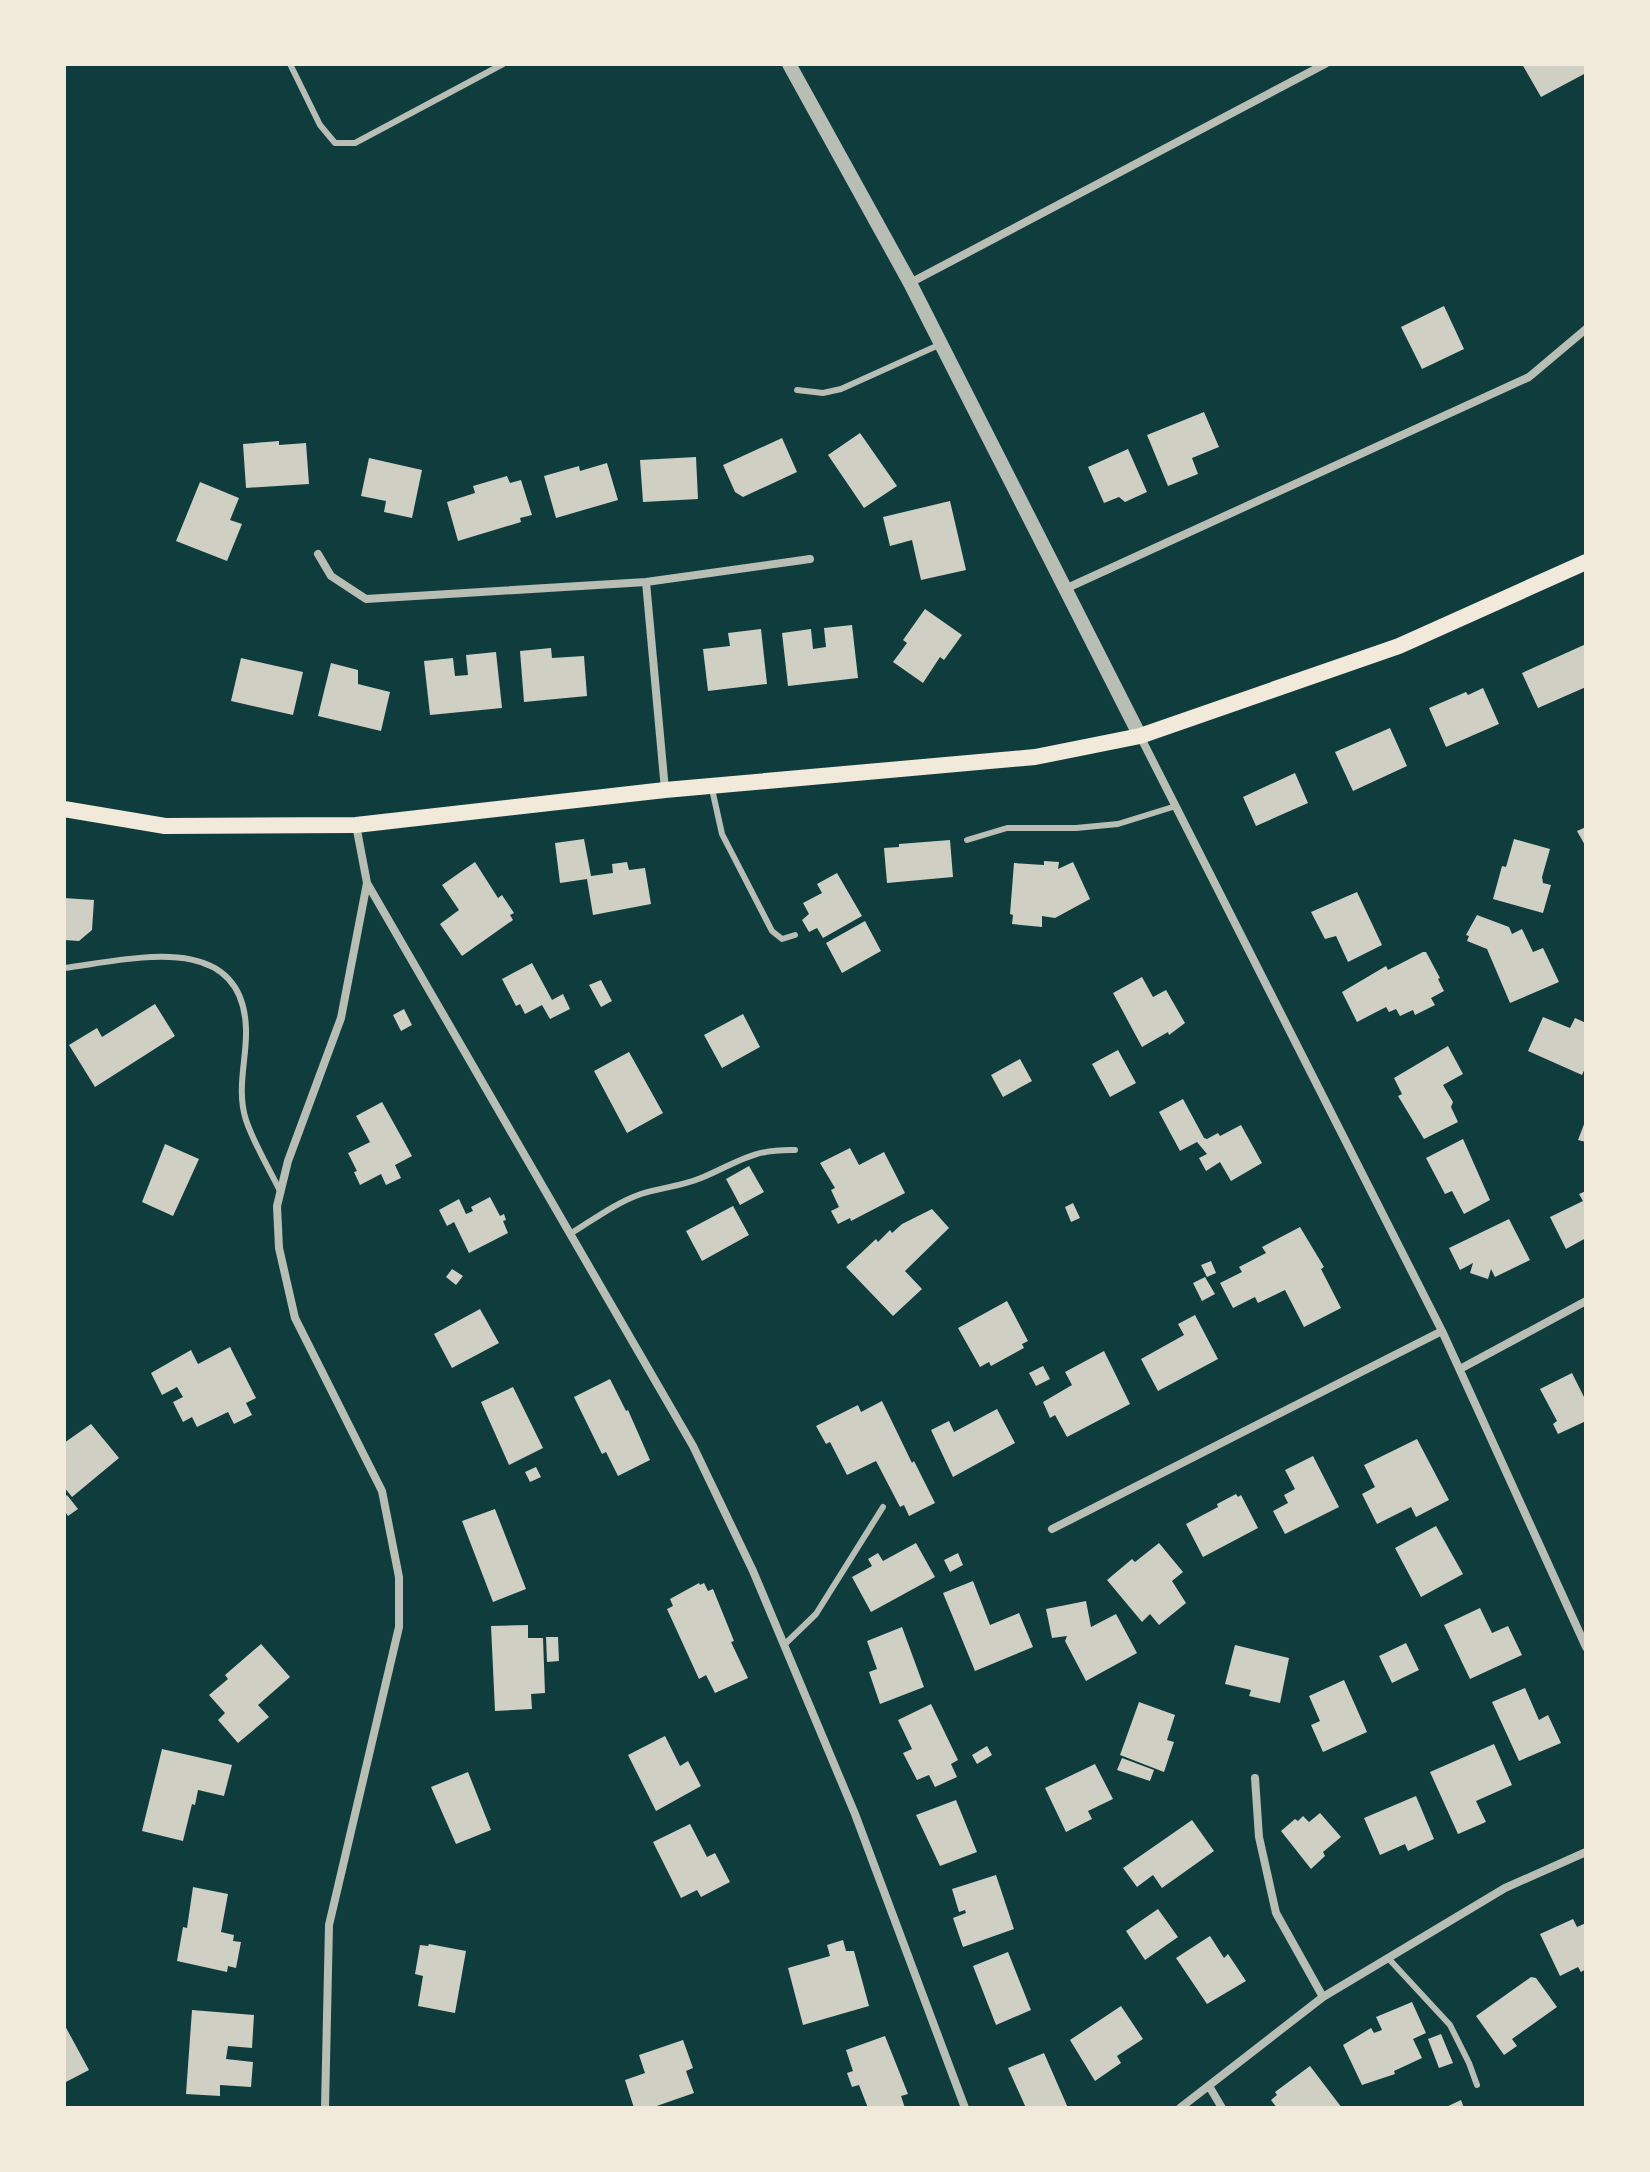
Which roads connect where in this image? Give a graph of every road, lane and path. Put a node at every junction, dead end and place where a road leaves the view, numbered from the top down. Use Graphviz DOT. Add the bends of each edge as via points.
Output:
graph roads {
  1 [pos="290,64"];
  2 [pos="503,64"];
  3 [pos="789,64"];
  4 [pos="1325,64"];
  5 [pos="910,283"];
  6 [pos="1586,329"];
  7 [pos="941,344"];
  8 [pos="797,390"];
  9 [pos="318,554"];
  10 [pos="810,559"];
  11 [pos="1586,562"];
  12 [pos="646,582"];
  13 [pos="1065,589"];
  14 [pos="1140,736"];
  15 [pos="711,786"];
  16 [pos="665,790"];
  17 [pos="1176,806"];
  18 [pos="64,809"];
  19 [pos="356,825"];
  20 [pos="967,840"];
  21 [pos="367,883"];
  22 [pos="795,935"];
  23 [pos="64,968"];
  24 [pos="795,1150"];
  25 [pos="280,1191"];
  26 [pos="570,1234"];
  27 [pos="1586,1301"];
  28 [pos="1442,1331"];
  29 [pos="1460,1369"];
  30 [pos="883,1507"];
  31 [pos="1052,1529"];
  32 [pos="784,1645"];
  33 [pos="1586,1647"];
  34 [pos="1255,1778"];
  35 [pos="1586,1852"];
  36 [pos="1388,1958"];
  37 [pos="1323,1997"];
  38 [pos="1477,2085"];
  39 [pos="1209,2086"];
  40 [pos="325,2108"];
  41 [pos="965,2108"];
  42 [pos="1180,2108"];
  43 [pos="1222,2108"];
  1 -- 2 [label="lane" via="320,125 335,143 355,143"];
  3 -- 5 [label="street"];
  4 -- 5 [label="street"];
  5 -- 7 [label="street"];
  6 -- 13 [label="street" via="1529,377"];
  7 -- 8 [label="lane" via="841,389"];
  7 -- 13 [label="street"];
  9 -- 12 [label="street" via="331,576 366,599"];
  10 -- 12 [label="street"];
  11 -- 14 [label="main road" via="1399,646"];
  12 -- 16 [label="street"];
  13 -- 14 [label="street"];
  14 -- 15 [label="main road" via="1035,757"];
  14 -- 17 [label="street"];
  15 -- 16 [label="main road"];
  15 -- 22 [label="lane" via="722,834 772,931 782,939"];
  16 -- 19 [label="main road"];
  17 -- 20 [label="lane" via="1118,824 1007,828"];
  17 -- 28 [label="street"];
  18 -- 19 [label="main road" via="165,826"];
  19 -- 21 [label="street"];
  21 -- 25 [label="street" via="341,1018"];
  21 -- 26 [label="street"];
  23 -- 25 [label="lane" via="168,955 208,963 231,979 246,1028 241,1087 246,1119"];
  24 -- 26 [label="lane" via="748,1154 700,1179 615,1206"];
  25 -- 40 [label="street" via="279,1248 295,1318 382,1491 399,1577 399,1627 329,1925"];
  26 -- 32 [label="street" via="693,1446"];
  27 -- 29 [label="street"];
  28 -- 29 [label="street"];
  28 -- 31 [label="street"];
  29 -- 33 [label="street"];
  30 -- 32 [label="lane" via="816,1614"];
  32 -- 41 [label="street" via="855,1814"];
  34 -- 37 [label="street" via="1259,1837 1276,1913"];
  35 -- 36 [label="street" via="1505,1888"];
  36 -- 37 [label="street"];
  36 -- 38 [label="lane" via="1450,2025"];
  37 -- 39 [label="street"];
  39 -- 42 [label="street"];
  39 -- 43 [label="street"];
}
